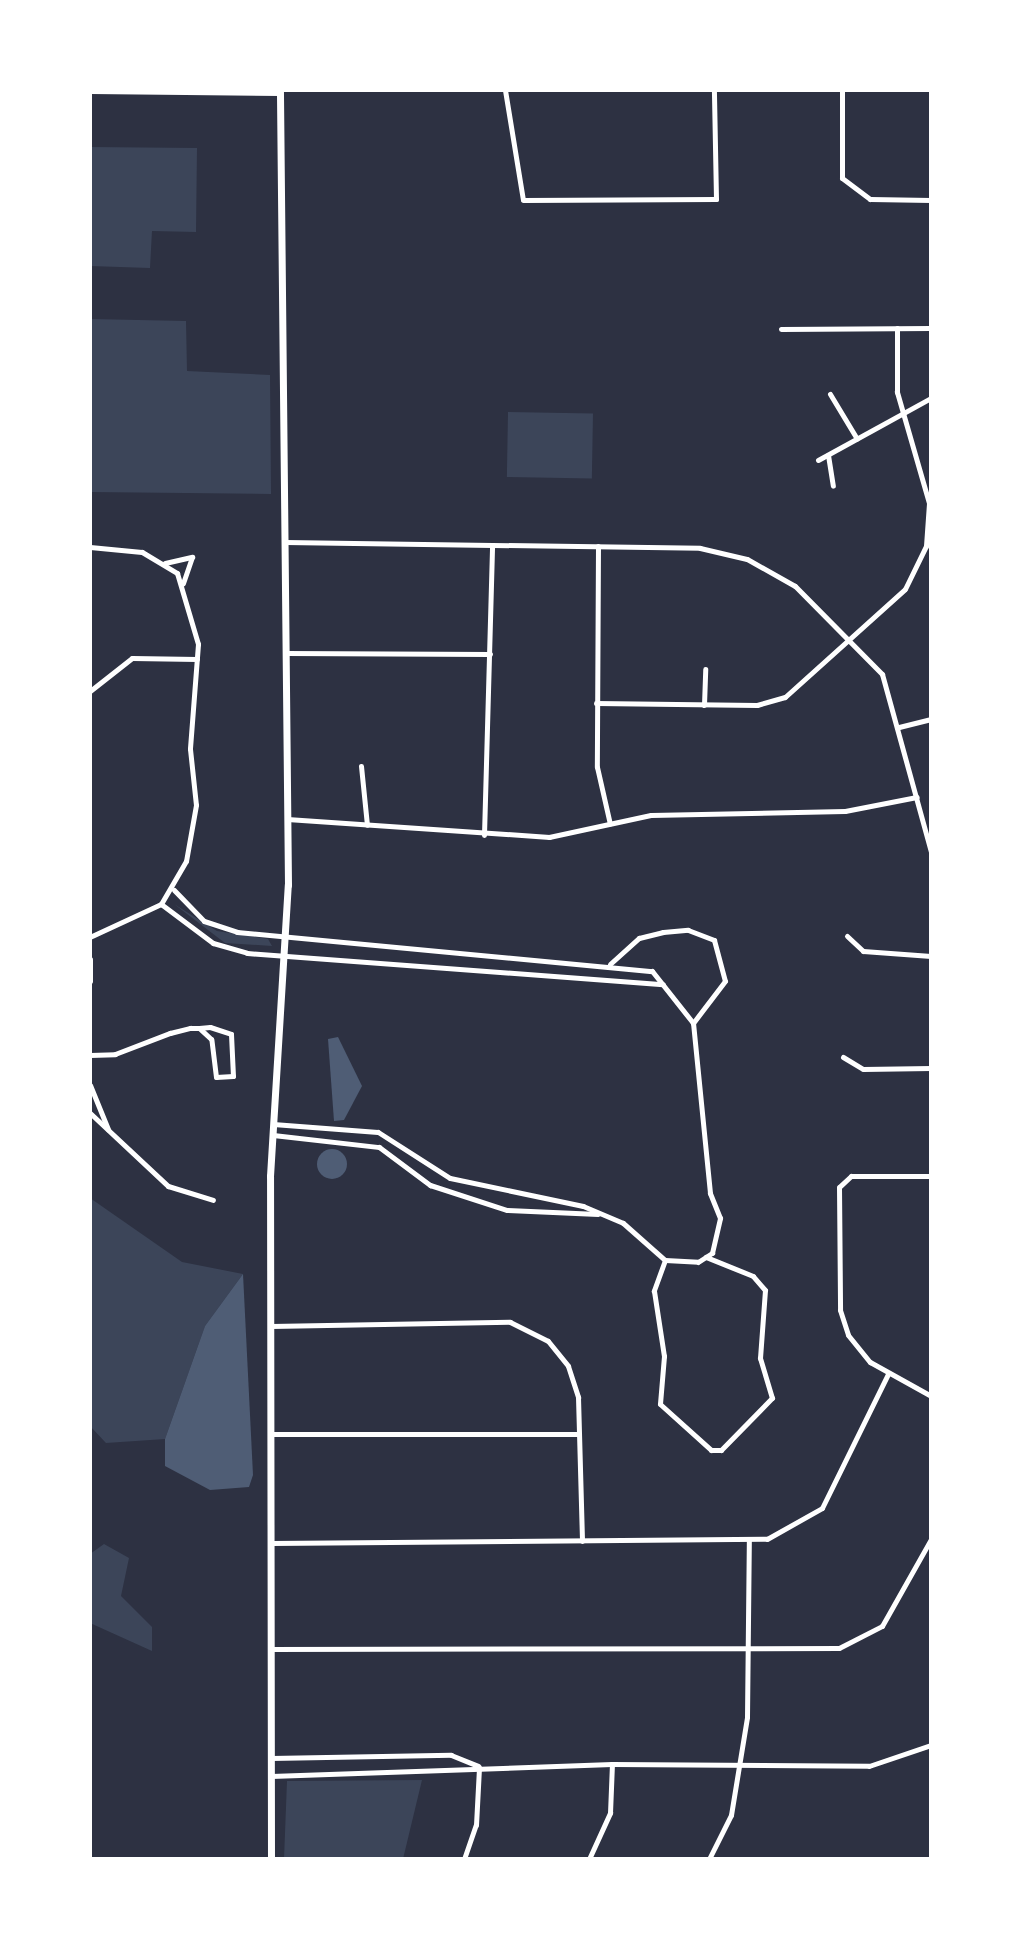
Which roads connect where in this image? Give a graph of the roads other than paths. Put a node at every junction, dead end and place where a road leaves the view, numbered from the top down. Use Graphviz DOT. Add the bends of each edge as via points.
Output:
graph roads {
  1 [pos="505,90"];
  2 [pos="714,90"];
  3 [pos="842,90"];
  4 [pos="90,91"];
  5 [pos="280,92"];
  6 [pos="931,200"];
  7 [pos="897,328"];
  8 [pos="931,328"];
  9 [pos="781,329"];
  10 [pos="830,394"];
  11 [pos="931,398"];
  12 [pos="901,414"];
  13 [pos="857,439"];
  14 [pos="828,455"];
  15 [pos="818,460"];
  16 [pos="833,486"];
  17 [pos="284,542"];
  18 [pos="492,545"];
  19 [pos="598,546"];
  20 [pos="90,547"];
  21 [pos="165,563"];
  22 [pos="183,583"];
  23 [pos="852,640"];
  24 [pos="285,653"];
  25 [pos="490,654"];
  26 [pos="197,659"];
  27 [pos="705,669"];
  28 [pos="90,691"];
  29 [pos="596,703"];
  30 [pos="704,705"];
  31 [pos="931,719"];
  32 [pos="899,727"];
  33 [pos="361,766"];
  34 [pos="917,797"];
  35 [pos="286,819"];
  36 [pos="610,824"];
  37 [pos="367,825"];
  38 [pos="484,835"];
  39 [pos="931,852"];
  40 [pos="174,890"];
  41 [pos="161,904"];
  42 [pos="847,936"];
  43 [pos="90,937"];
  44 [pos="285,938"];
  45 [pos="285,955"];
  46 [pos="931,956"];
  47 [pos="90,959"];
  48 [pos="609,964"];
  49 [pos="90,981"];
  50 [pos="663,984"];
  51 [pos="693,1023"];
  52 [pos="199,1028"];
  53 [pos="90,1055"];
  54 [pos="843,1057"];
  55 [pos="931,1068"];
  56 [pos="90,1085"];
  57 [pos="90,1113"];
  58 [pos="273,1124"];
  59 [pos="108,1129"];
  60 [pos="273,1135"];
  61 [pos="931,1176"];
  62 [pos="213,1200"];
  63 [pos="611,1216"];
  64 [pos="706,1257"];
  65 [pos="665,1260"];
  66 [pos="271,1326"];
  67 [pos="888,1374"];
  68 [pos="931,1396"];
  69 [pos="271,1434"];
  70 [pos="579,1434"];
  71 [pos="931,1539"];
  72 [pos="749,1540"];
  73 [pos="582,1541"];
  74 [pos="271,1543"];
  75 [pos="749,1648"];
  76 [pos="271,1649"];
  77 [pos="931,1745"];
  78 [pos="271,1758"];
  79 [pos="612,1764"];
  80 [pos="736,1765"];
  81 [pos="479,1767"];
  82 [pos="271,1776"];
  83 [pos="271,1859"];
  84 [pos="464,1859"];
  85 [pos="589,1859"];
  86 [pos="709,1859"];
  1 -- 2 [label="street" via="523,200 716,199"];
  3 -- 6 [label="street" via="842,178 870,199"];
  4 -- 5 [label="street"];
  5 -- 17 [label="main road"];
  7 -- 8 [label="street"];
  7 -- 9 [label="street"];
  7 -- 12 [label="street"];
  10 -- 13 [label="street"];
  11 -- 12 [label="street"];
  12 -- 13 [label="street"];
  12 -- 23 [label="street" via="927,481 926,546 905,589"];
  13 -- 14 [label="street"];
  14 -- 15 [label="street"];
  14 -- 16 [label="street"];
  17 -- 18 [label="street"];
  17 -- 24 [label="main road"];
  18 -- 19 [label="street"];
  18 -- 25 [label="street"];
  19 -- 23 [label="street" via="697,548 747,559 795,586"];
  19 -- 29 [label="street"];
  20 -- 21 [label="street" via="142,552"];
  21 -- 22 [label="street"];
  21 -- 22 [label="street" via="192,557"];
  22 -- 26 [label="street"];
  23 -- 30 [label="street" via="785,697"];
  23 -- 32 [label="street" via="882,674"];
  24 -- 25 [label="street"];
  24 -- 35 [label="main road"];
  25 -- 38 [label="street"];
  26 -- 28 [label="street" via="132,658"];
  26 -- 40 [label="street" via="190,749 196,805"];
  27 -- 30 [label="street"];
  29 -- 30 [label="street"];
  29 -- 36 [label="street" via="597,767"];
  31 -- 32 [label="street"];
  32 -- 34 [label="street"];
  33 -- 37 [label="street"];
  34 -- 36 [label="street" via="845,811 683,812"];
  34 -- 39 [label="street"];
  35 -- 37 [label="street"];
  35 -- 44 [label="main road"];
  36 -- 38 [label="street" via="549,837"];
  37 -- 38 [label="street"];
  40 -- 41 [label="street"];
  40 -- 44 [label="street" via="221,928"];
  41 -- 43 [label="street"];
  41 -- 45 [label="street" via="221,948"];
  42 -- 46 [label="street" via="863,951"];
  44 -- 45 [label="main road"];
  44 -- 48 [label="street"];
  45 -- 50 [label="street"];
  45 -- 58 [label="main road"];
  47 -- 49 [label="street"];
  48 -- 50 [label="street" via="652,971"];
  48 -- 51 [label="street" via="639,938 663,932 688,930 714,940 725,981"];
  50 -- 51 [label="street"];
  51 -- 64 [label="street" via="710,1193 720,1218 720,1235"];
  52 -- 52 [label="street" via="231,1034 233,1076 216,1077 211,1039"];
  52 -- 53 [label="street" via="127,1052"];
  54 -- 55 [label="street" via="863,1069"];
  56 -- 59 [label="street"];
  57 -- 59 [label="street"];
  58 -- 60 [label="main road"];
  58 -- 63 [label="street" via="378,1132 450,1178"];
  59 -- 62 [label="street" via="168,1186"];
  60 -- 63 [label="street" via="379,1147 430,1185 507,1210"];
  60 -- 66 [label="main road"];
  61 -- 67 [label="street" via="843,1181 842,1319 857,1350"];
  63 -- 65 [label="street"];
  64 -- 65 [label="street" via="677,1265"];
  64 -- 65 [label="street" via="753,1276 765,1290 760,1358 772,1398 721,1450 711,1450 660,1404 664,1347 654,1291"];
  66 -- 69 [label="main road"];
  66 -- 70 [label="street" via="514,1323 548,1341 568,1366"];
  67 -- 68 [label="street"];
  67 -- 72 [label="street" via="827,1501 790,1533"];
  69 -- 70 [label="street"];
  69 -- 74 [label="main road"];
  70 -- 73 [label="street"];
  71 -- 75 [label="street" via="897,1607 867,1637 839,1648"];
  72 -- 73 [label="street"];
  72 -- 75 [label="street"];
  73 -- 74 [label="street"];
  74 -- 76 [label="main road"];
  75 -- 76 [label="street"];
  75 -- 80 [label="street" via="747,1717"];
  76 -- 78 [label="main road"];
  77 -- 80 [label="street" via="879,1765"];
  78 -- 81 [label="street" via="451,1755"];
  78 -- 82 [label="main road"];
  79 -- 80 [label="street"];
  79 -- 81 [label="street"];
  79 -- 85 [label="street" via="610,1813"];
  80 -- 86 [label="street" via="731,1815"];
  81 -- 82 [label="street" via="455,1774"];
  81 -- 84 [label="street" via="476,1825"];
  82 -- 83 [label="main road"];
}
